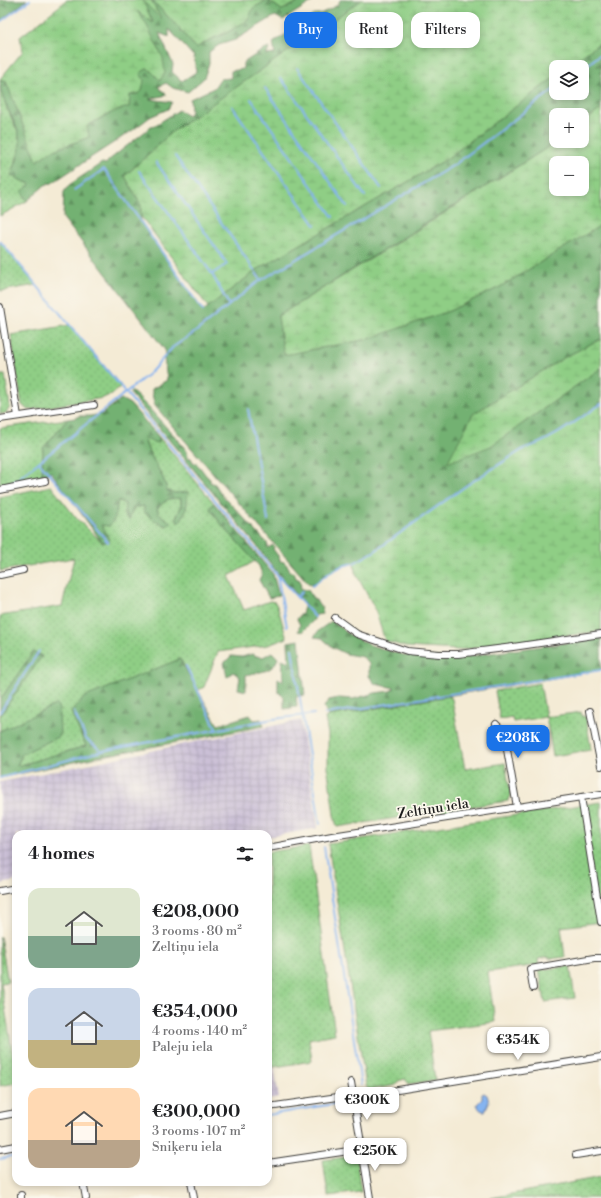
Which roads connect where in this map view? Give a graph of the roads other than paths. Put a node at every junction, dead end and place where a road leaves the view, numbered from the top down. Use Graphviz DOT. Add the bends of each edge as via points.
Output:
graph roads {
  1 [pos="0,307"];
  2 [pos="2,330"];
  3 [pos="94,405"];
  4 [pos="18,416"];
  5 [pos="0,419"];
  6 [pos="45,481"];
  7 [pos="0,490"];
  8 [pos="23,570"];
  9 [pos="0,575"];
  10 [pos="335,618"];
  11 [pos="601,634"];
  12 [pos="590,711"];
  13 [pos="496,724"];
  14 [pos="601,766"];
  15 [pos="601,794"];
  16 [pos="581,797"];
  17 [pos="517,807"];
  18 [pos="272,847"];
  19 [pos="12,888"];
  20 [pos="0,890"];
  21 [pos="601,922"];
  22 [pos="601,958"];
  23 [pos="533,988"];
  24 [pos="601,1057"];
  25 [pos="351,1082"];
  26 [pos="353,1096"];
  27 [pos="272,1107"];
  28 [pos="12,1114"];
  29 [pos="0,1116"];
  30 [pos="12,1147"];
  31 [pos="0,1149"];
  32 [pos="362,1149"];
  33 [pos="601,1151"];
  34 [pos="576,1155"];
  35 [pos="272,1162"];
  36 [pos="84,1186"];
  37 [pos="192,1186"];
  38 [pos="86,1198"];
  39 [pos="194,1198"];
  40 [pos="370,1198"];
  1 -- 2 [label="street"];
  2 -- 4 [label="street"];
  3 -- 4 [label="street"];
  4 -- 5 [label="street"];
  6 -- 7 [label="street"];
  8 -- 9 [label="street"];
  10 -- 11 [label="street" via="357,634 400,649 439,654 458,654"];
  12 -- 14 [label="street"];
  13 -- 17 [label="street" via="505,738"];
  15 -- 16 [label="street, Zeltiņu iela"];
  16 -- 17 [label="street, Zeltiņu iela"];
  16 -- 21 [label="street"];
  17 -- 18 [label="street, Zeltiņu iela"];
  19 -- 20 [label="street"];
  22 -- 23 [label="street" via="530,969"];
  24 -- 26 [label="street"];
  25 -- 26 [label="street"];
  26 -- 27 [label="street"];
  26 -- 32 [label="street"];
  28 -- 29 [label="street"];
  30 -- 31 [label="street"];
  32 -- 35 [label="street"];
  32 -- 40 [label="street"];
  33 -- 34 [label="street"];
  36 -- 38 [label="street"];
  37 -- 39 [label="street"];
}
